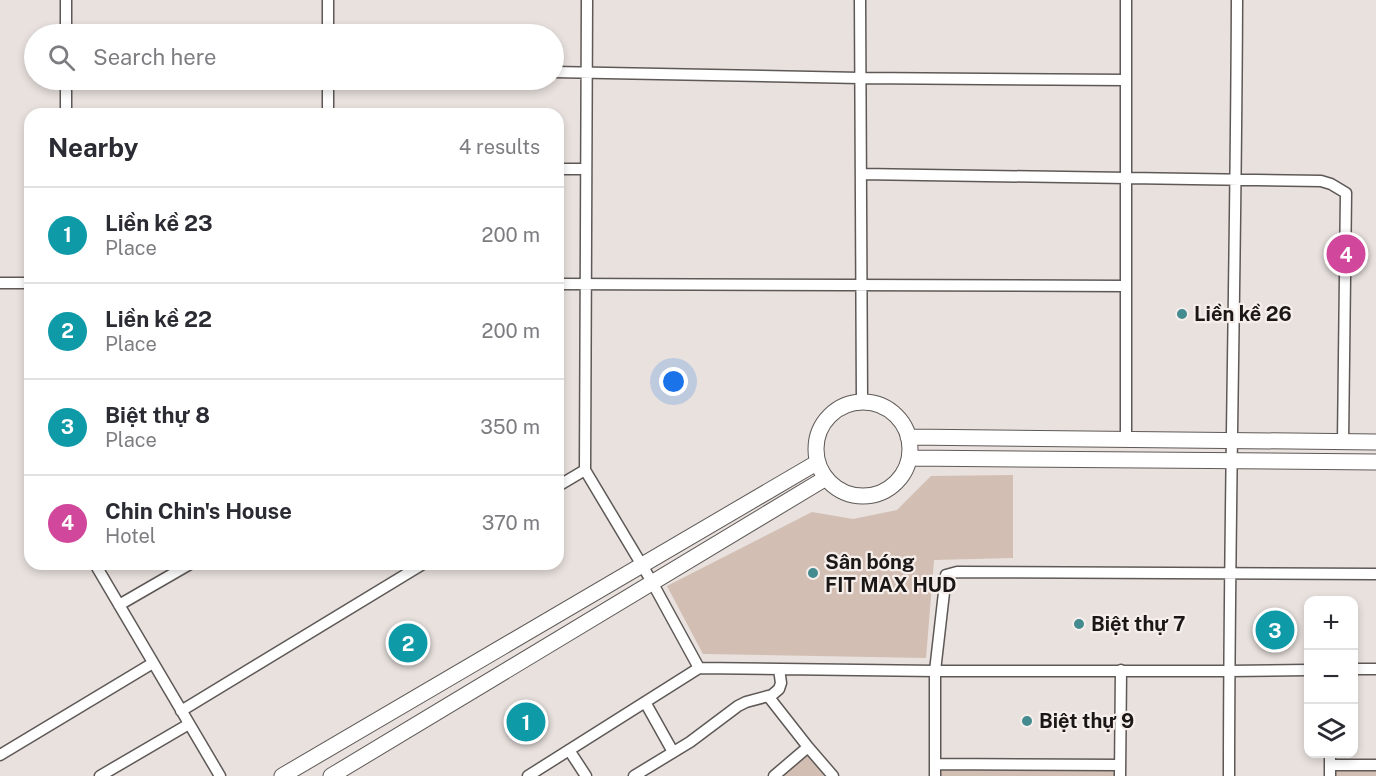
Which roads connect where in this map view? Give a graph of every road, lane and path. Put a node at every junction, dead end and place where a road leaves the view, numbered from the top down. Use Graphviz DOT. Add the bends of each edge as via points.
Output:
graph roads {
  1 [pos="66,0"];
  2 [pos="328,0"];
  3 [pos="587,0"];
  4 [pos="860,0"];
  5 [pos="1126,0"];
  6 [pos="1237,0"];
  7 [pos="66,24"];
  8 [pos="328,24"];
  9 [pos="564,72"];
  10 [pos="587,72"];
  11 [pos="860,78"];
  12 [pos="1125,80"];
  13 [pos="66,90"];
  14 [pos="328,90"];
  15 [pos="66,108"];
  16 [pos="328,108"];
  17 [pos="564,169"];
  18 [pos="586,169"];
  19 [pos="861,174"];
  20 [pos="1126,177"];
  21 [pos="1236,180"];
  22 [pos="0,283"];
  23 [pos="24,283"];
  24 [pos="564,284"];
  25 [pos="586,284"];
  26 [pos="862,285"];
  27 [pos="1126,286"];
  28 [pos="862,402"];
  29 [pos="908,437"];
  30 [pos="1126,438"];
  31 [pos="1231,440"];
  32 [pos="1343,442"];
  33 [pos="1376,442"];
  34 [pos="909,458"];
  35 [pos="1231,460"];
  36 [pos="818,462"];
  37 [pos="1376,462"];
  38 [pos="585,470"];
  39 [pos="825,478"];
  40 [pos="564,482"];
  41 [pos="643,566"];
  42 [pos="99,570"];
  43 [pos="180,570"];
  44 [pos="413,570"];
  45 [pos="1229,573"];
  46 [pos="1376,574"];
  47 [pos="652,582"];
  48 [pos="119,605"];
  49 [pos="153,663"];
  50 [pos="699,668"];
  51 [pos="779,669"];
  52 [pos="1358,669"];
  53 [pos="1376,669"];
  54 [pos="1120,670"];
  55 [pos="1304,670"];
  56 [pos="935,671"];
  57 [pos="1229,671"];
  58 [pos="768,696"];
  59 [pos="645,702"];
  60 [pos="181,711"];
  61 [pos="189,724"];
  62 [pos="808,747"];
  63 [pos="569,750"];
  64 [pos="673,752"];
  65 [pos="0,755"];
  66 [pos="935,764"];
  67 [pos="1330,765"];
  68 [pos="1376,765"];
  69 [pos="1120,770"];
  70 [pos="640,774"];
  71 [pos="100,776"];
  72 [pos="220,776"];
  73 [pos="282,776"];
  74 [pos="331,776"];
  75 [pos="528,776"];
  76 [pos="586,776"];
  77 [pos="774,776"];
  78 [pos="833,776"];
  79 [pos="935,776"];
  80 [pos="1229,776"];
  1 -- 7 [label="street"];
  2 -- 8 [label="street"];
  3 -- 10 [label="street"];
  4 -- 11 [label="street"];
  5 -- 12 [label="street"];
  6 -- 21 [label="street"];
  9 -- 10 [label="street"];
  10 -- 11 [label="street"];
  10 -- 18 [label="street"];
  11 -- 12 [label="street"];
  11 -- 19 [label="street"];
  12 -- 20 [label="street"];
  13 -- 15 [label="street"];
  14 -- 16 [label="street"];
  17 -- 18 [label="street"];
  18 -- 25 [label="street"];
  19 -- 20 [label="street"];
  19 -- 26 [label="street"];
  20 -- 21 [label="street"];
  20 -- 27 [label="street"];
  21 -- 31 [label="street"];
  21 -- 32 [label="street" via="1321,182 1346,193"];
  22 -- 23 [label="street"];
  24 -- 25 [label="street"];
  25 -- 26 [label="street"];
  25 -- 38 [label="street"];
  26 -- 27 [label="street"];
  26 -- 28 [label="street"];
  27 -- 30 [label="street"];
  28 -- 29 [label="main road" via="888,410 899,419"];
  28 -- 36 [label="main road" via="834,412 824,422 817,443"];
  29 -- 30 [label="main road"];
  29 -- 34 [label="main road"];
  30 -- 31 [label="main road"];
  31 -- 32 [label="main road"];
  31 -- 35 [label="street"];
  32 -- 33 [label="main road"];
  34 -- 35 [label="main road"];
  34 -- 39 [label="main road" via="897,482 873,495 847,493"];
  35 -- 37 [label="main road"];
  35 -- 45 [label="street"];
  36 -- 39 [label="main road"];
  36 -- 41 [label="main road"];
  38 -- 40 [label="street"];
  38 -- 41 [label="street"];
  39 -- 47 [label="main road"];
  41 -- 47 [label="street"];
  41 -- 73 [label="main road"];
  42 -- 48 [label="street"];
  43 -- 48 [label="street"];
  44 -- 60 [label="street"];
  45 -- 46 [label="street"];
  45 -- 56 [label="street" via="946,575"];
  45 -- 57 [label="street"];
  47 -- 50 [label="street"];
  47 -- 74 [label="main road"];
  48 -- 49 [label="street"];
  49 -- 60 [label="street"];
  49 -- 65 [label="street"];
  50 -- 51 [label="street"];
  50 -- 59 [label="street"];
  51 -- 56 [label="street"];
  51 -- 58 [label="street" via="779,689"];
  52 -- 53 [label="street"];
  54 -- 56 [label="street"];
  54 -- 57 [label="street"];
  54 -- 69 [label="street"];
  55 -- 57 [label="street"];
  56 -- 66 [label="street"];
  57 -- 80 [label="street"];
  58 -- 62 [label="street"];
  58 -- 64 [label="street" via="738,706"];
  59 -- 63 [label="street"];
  59 -- 64 [label="street"];
  60 -- 61 [label="street"];
  61 -- 71 [label="street"];
  61 -- 72 [label="street"];
  62 -- 77 [label="street"];
  62 -- 78 [label="street"];
  63 -- 75 [label="street"];
  63 -- 76 [label="street"];
  64 -- 70 [label="street"];
  66 -- 69 [label="street"];
  66 -- 79 [label="street"];
  67 -- 68 [label="street"];
}
